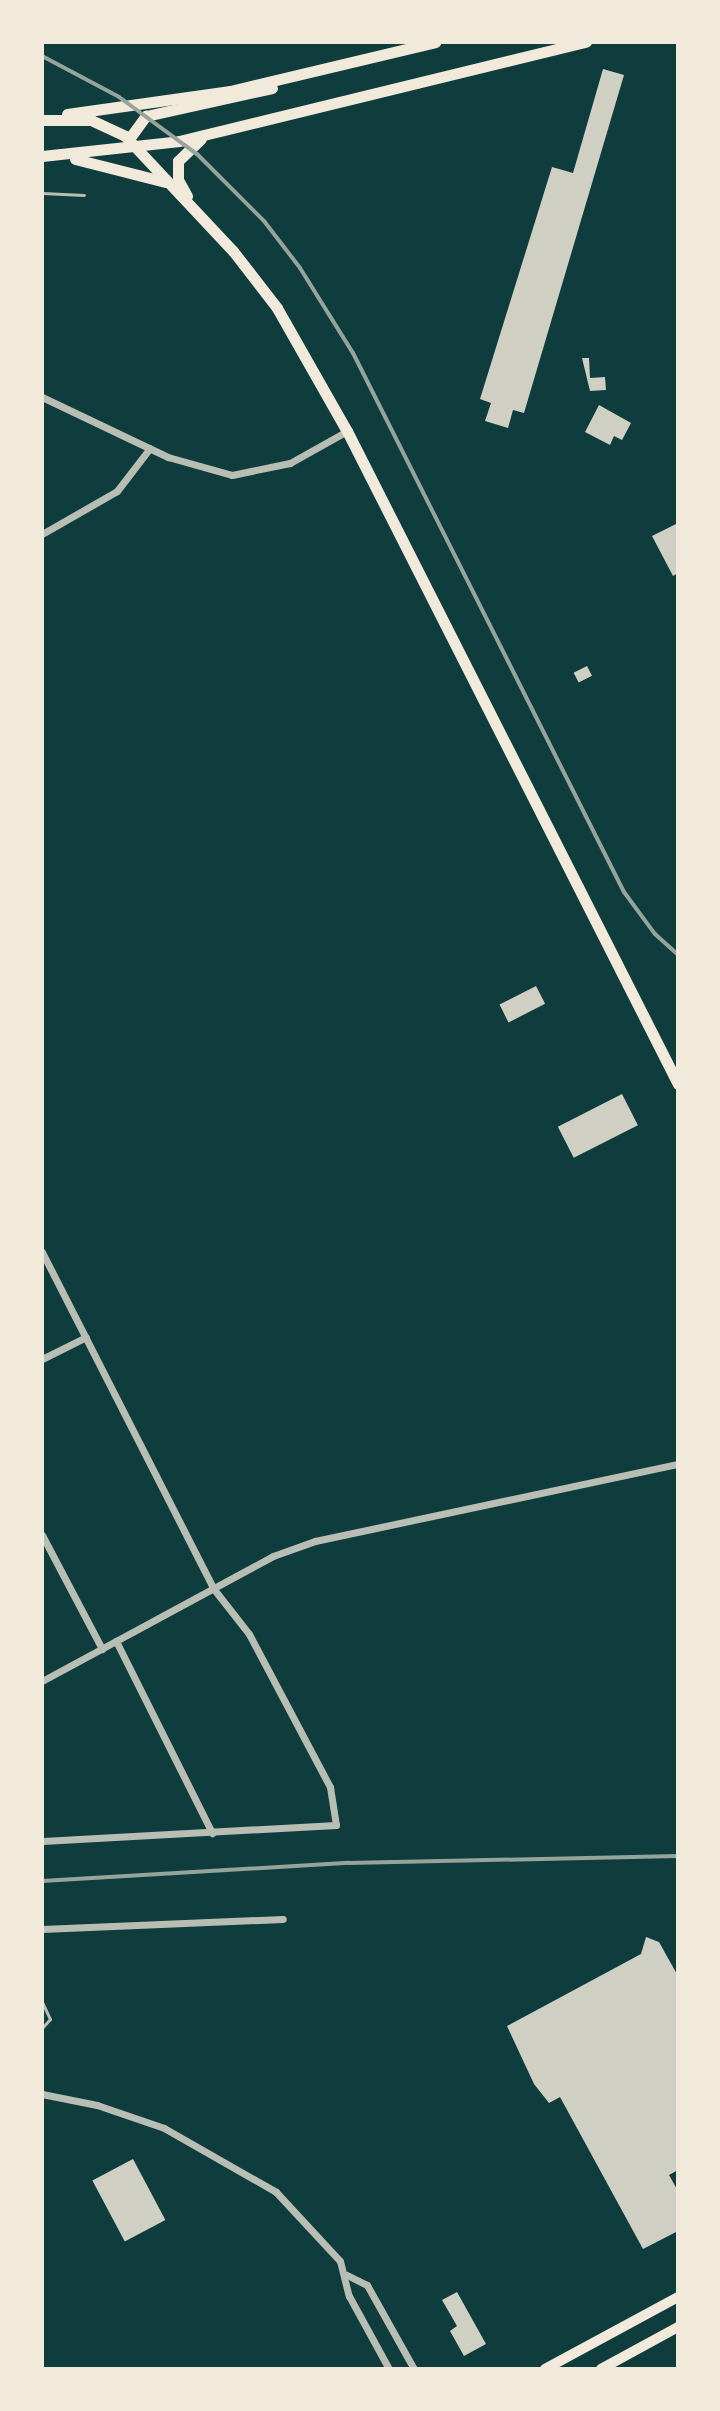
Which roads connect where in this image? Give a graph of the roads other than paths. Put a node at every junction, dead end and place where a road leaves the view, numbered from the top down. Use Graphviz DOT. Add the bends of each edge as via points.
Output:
graph roads {
  1 [pos="435,42"];
  2 [pos="586,42"];
  3 [pos="301,76"];
  4 [pos="42,119"];
  5 [pos="209,134"];
  6 [pos="132,144"];
  7 [pos="42,156"];
  8 [pos="58,156"];
  9 [pos="167,182"];
  10 [pos="42,193"];
  11 [pos="84,195"];
  12 [pos="201,217"];
  13 [pos="42,397"];
  14 [pos="347,431"];
  15 [pos="150,448"];
  16 [pos="42,534"];
  17 [pos="678,1084"];
  18 [pos="42,1252"];
  19 [pos="86,1337"];
  20 [pos="42,1359"];
  21 [pos="678,1464"];
  22 [pos="42,1535"];
  23 [pos="213,1588"];
  24 [pos="116,1641"];
  25 [pos="102,1649"];
  26 [pos="42,1681"];
  27 [pos="212,1833"];
  28 [pos="42,1841"];
  29 [pos="283,1919"];
  30 [pos="42,1929"];
  31 [pos="42,2002"];
  32 [pos="42,2028"];
  33 [pos="42,2094"];
  34 [pos="347,2275"];
  35 [pos="678,2297"];
  36 [pos="678,2327"];
  37 [pos="389,2369"];
  38 [pos="414,2369"];
  39 [pos="545,2369"];
  40 [pos="601,2369"];
  1 -- 3 [label="main road"];
  2 -- 5 [label="main road"];
  3 -- 4 [label="main road"];
  3 -- 6 [label="main road" via="266,91 146,116"];
  4 -- 6 [label="main road" via="103,123"];
  5 -- 6 [label="main road"];
  5 -- 12 [label="main road" via="182,155 176,172"];
  6 -- 8 [label="main road"];
  6 -- 9 [label="main road"];
  7 -- 8 [label="main road"];
  8 -- 9 [label="main road"];
  9 -- 12 [label="main road"];
  10 -- 11 [label="lane"];
  12 -- 14 [label="main road" via="277,308"];
  13 -- 15 [label="street"];
  14 -- 15 [label="street" via="260,473 206,470"];
  14 -- 17 [label="main road"];
  15 -- 16 [label="street" via="117,491"];
  18 -- 19 [label="street"];
  19 -- 20 [label="street"];
  19 -- 23 [label="street"];
  21 -- 23 [label="street" via="343,1532 273,1556"];
  22 -- 25 [label="street"];
  23 -- 24 [label="street"];
  23 -- 27 [label="street" via="249,1634 330,1787 336,1825"];
  24 -- 25 [label="street"];
  24 -- 27 [label="street"];
  25 -- 26 [label="street"];
  27 -- 28 [label="street"];
  29 -- 30 [label="street"];
  31 -- 32 [label="lane" via="50,2019"];
  33 -- 34 [label="street" via="155,2124 210,2150 276,2192 320,2234"];
  34 -- 37 [label="street" via="349,2296"];
  34 -- 38 [label="street" via="367,2285"];
  35 -- 39 [label="main road"];
  36 -- 40 [label="main road"];
}
